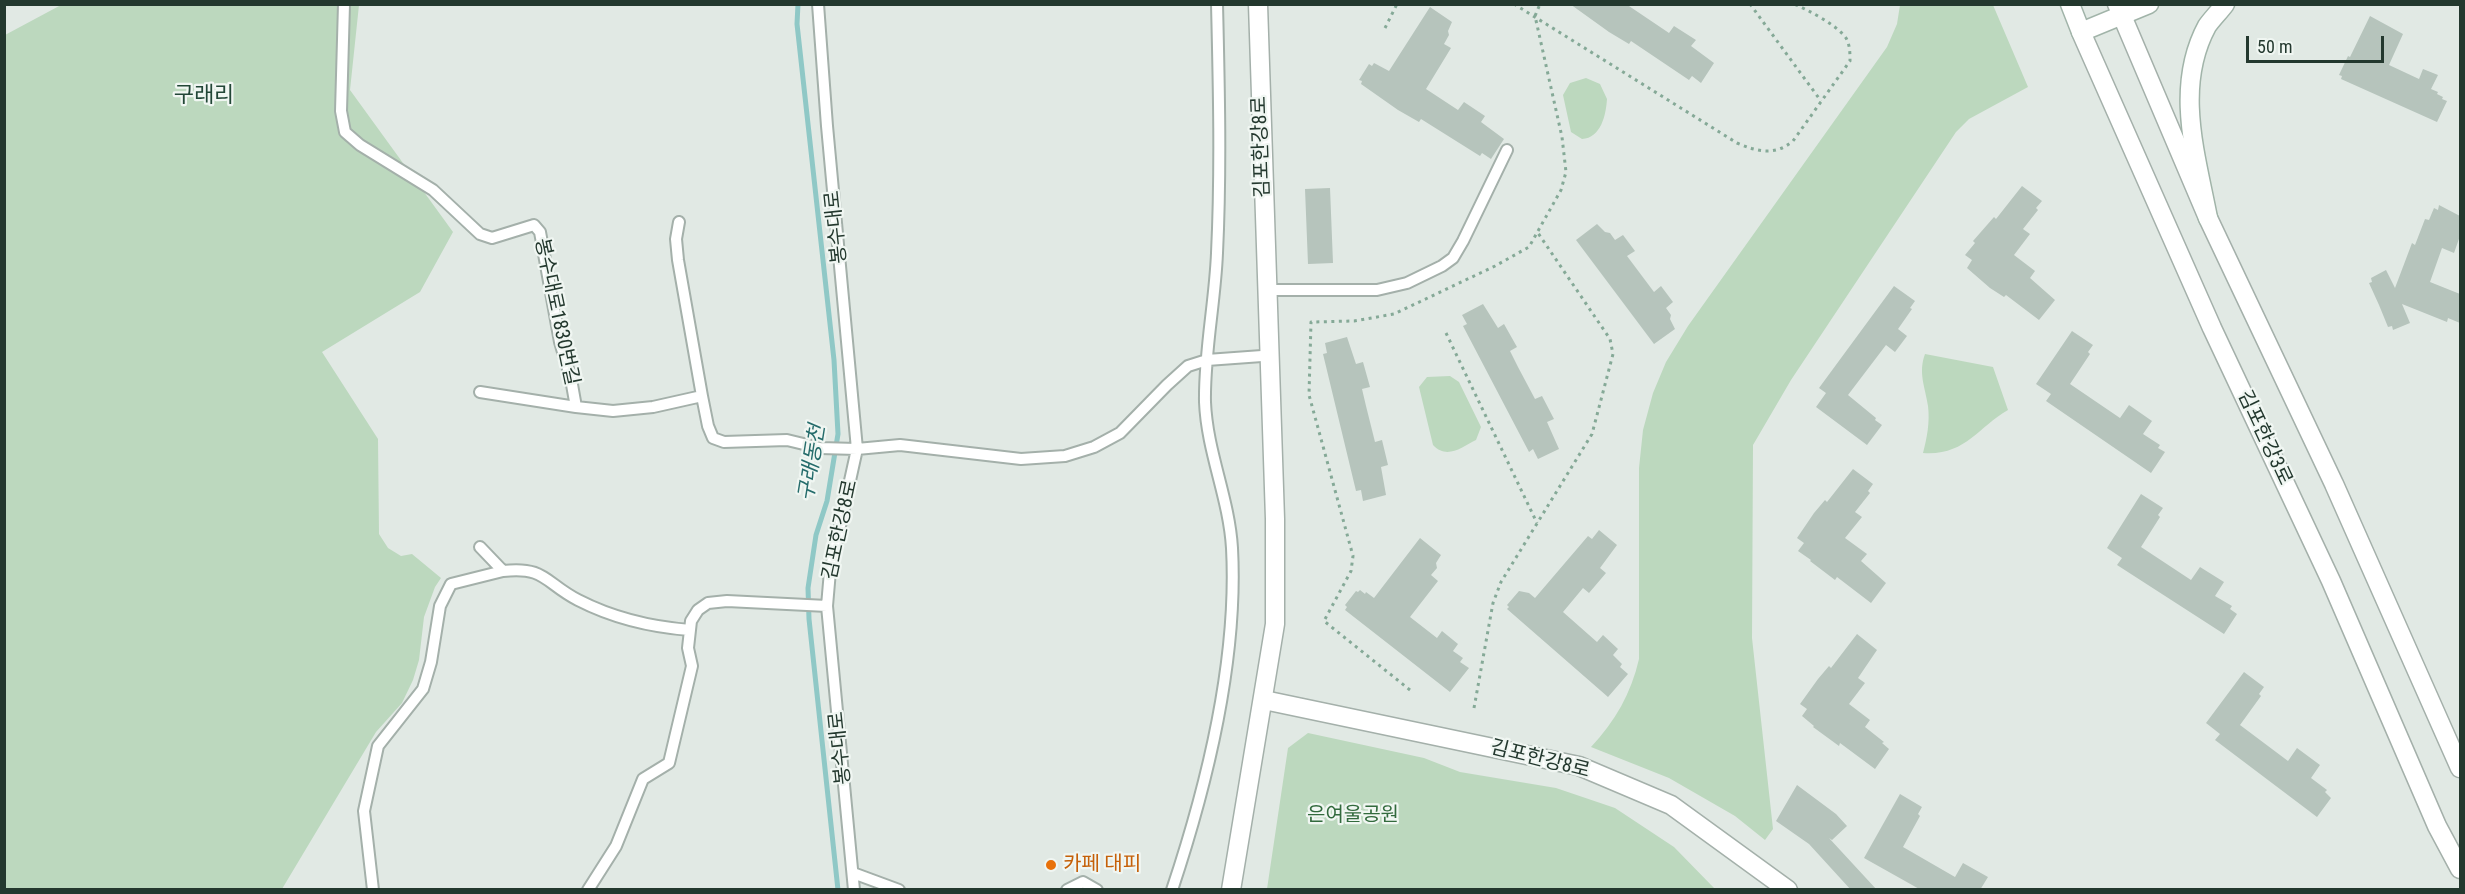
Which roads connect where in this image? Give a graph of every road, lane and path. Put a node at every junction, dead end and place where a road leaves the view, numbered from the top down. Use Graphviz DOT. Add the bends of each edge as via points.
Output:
graph roads {
  1 [pos="344,4"];
  2 [pos="818,4"];
  3 [pos="1217,4"];
  4 [pos="1258,4"];
  5 [pos="1397,4"];
  6 [pos="1514,4"];
  7 [pos="1750,4"];
  8 [pos="1794,4"];
  9 [pos="2070,4"];
  10 [pos="2149,4"];
  11 [pos="2225,4"];
  12 [pos="2119,10"];
  13 [pos="1385,28"];
  14 [pos="2081,32"];
  15 [pos="1821,101"];
  16 [pos="1507,150"];
  17 [pos="2208,218"];
  18 [pos="679,222"];
  19 [pos="1538,233"];
  20 [pos="1266,290"];
  21 [pos="1311,322"];
  22 [pos="1446,333"];
  23 [pos="1262,356"];
  24 [pos="1207,360"];
  25 [pos="480,392"];
  26 [pos="702,396"];
  27 [pos="576,407"];
  28 [pos="857,449"];
  29 [pos="1537,523"];
  30 [pos="480,547"];
  31 [pos="503,571"];
  32 [pos="822,606"];
  33 [pos="690,630"];
  34 [pos="1410,690"];
  35 [pos="1264,700"];
  36 [pos="1474,708"];
  37 [pos="2460,768"];
  38 [pos="2460,869"];
  39 [pos="853,873"];
  40 [pos="373,890"];
  41 [pos="588,890"];
  42 [pos="855,890"];
  43 [pos="899,890"];
  44 [pos="1067,890"];
  45 [pos="1097,890"];
  46 [pos="1172,890"];
  47 [pos="1231,890"];
  48 [pos="1788,890"];
  1 -- 27 [label="lane, 봉수대로1830번길" via="341,111 345,132 433,190 480,234 492,238 534,225 540,232"];
  2 -- 28 [label="lane, 봉수대로"];
  3 -- 24 [label="lane" via="1220,187"];
  4 -- 20 [label="street, 김포한강8로"];
  5 -- 13 [label="path"];
  6 -- 15 [label="path" via="1750,149 1773,152 1784,148"];
  7 -- 15 [label="path"];
  8 -- 15 [label="path" via="1836,29 1846,38 1850,50 1850,61"];
  9 -- 14 [label="street, 김포한강3로"];
  10 -- 12 [label="street"];
  11 -- 17 [label="street" via="2208,26 2194,60 2189,95"];
  12 -- 14 [label="street"];
  12 -- 17 [label="street"];
  14 -- 38 [label="street, 김포한강3로" via="2212,328 2331,581 2437,826"];
  16 -- 20 [label="lane" via="1453,258 1442,266 1407,283 1377,290"];
  17 -- 37 [label="street" via="2358,537"];
  18 -- 26 [label="lane" via="678,260"];
  19 -- 29 [label="path" via="1610,339 1614,354 1592,434"];
  20 -- 23 [label="street, 김포한강8로"];
  20 -- 35 [label="street, 김포한강8로" via="1275,624"];
  21 -- 34 [label="path" via="1310,395 1353,556 1351,572 1324,621"];
  22 -- 29 [label="path"];
  23 -- 24 [label="lane"];
  23 -- 35 [label="street, 김포한강8로" via="1267,615"];
  24 -- 28 [label="lane" via="1188,366 1120,433 1065,456 1021,459 900,445"];
  24 -- 46 [label="lane" via="1206,421 1225,498 1232,548 1232,630 1213,735"];
  25 -- 27 [label="lane, 봉수대로1830번길"];
  26 -- 27 [label="lane" via="613,411"];
  26 -- 28 [label="lane" via="713,438 724,442 788,441 820,448"];
  28 -- 32 [label="lane, 김포한강8로"];
  29 -- 36 [label="path" via="1501,582 1493,603"];
  30 -- 31 [label="lane"];
  31 -- 33 [label="lane" via="524,569 542,575 578,600 637,624"];
  31 -- 40 [label="lane" via="451,584 440,606 423,689 378,746 364,811"];
  32 -- 33 [label="lane, 김포한강8로" via="708,603 690,621"];
  32 -- 39 [label="lane, 봉수대로"];
  33 -- 41 [label="lane" via="692,666 669,763 643,779 615,846"];
  35 -- 47 [label="street, 김포한강8로"];
  35 -- 48 [label="street, 김포한강8로" via="1579,766 1671,805"];
  39 -- 42 [label="lane, 봉수대로"];
  39 -- 43 [label="lane"];
  44 -- 45 [label="lane" via="1083,882"];
}
